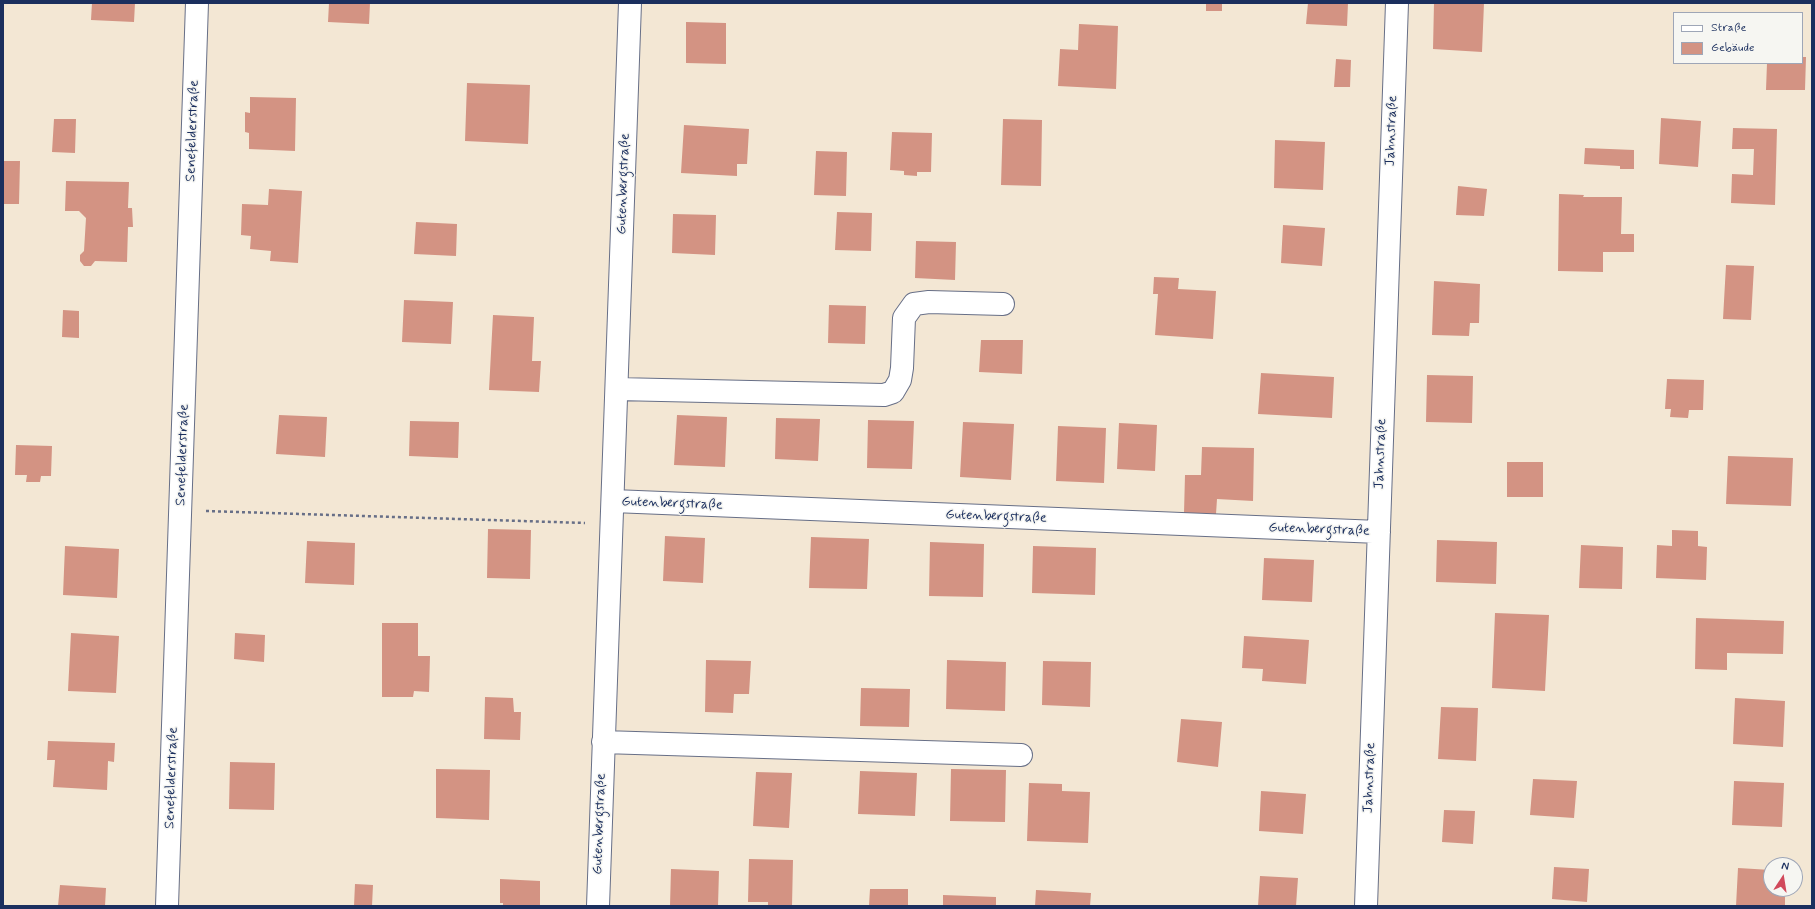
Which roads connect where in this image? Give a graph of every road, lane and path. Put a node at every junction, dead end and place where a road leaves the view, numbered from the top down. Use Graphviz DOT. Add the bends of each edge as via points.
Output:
graph roads {
  1 [pos="197,3"];
  2 [pos="630,3"];
  3 [pos="1397,3"];
  4 [pos="1002,304"];
  5 [pos="617,389"];
  6 [pos="613,501"];
  7 [pos="181,511"];
  8 [pos="612,523"];
  9 [pos="1379,532"];
  10 [pos="603,742"];
  11 [pos="1021,755"];
  12 [pos="167,906"];
  13 [pos="598,906"];
  14 [pos="1366,906"];
  1 -- 7 [label="street, Senefelderstraße"];
  2 -- 5 [label="street, Gutenbergstraße"];
  3 -- 9 [label="street, Jahnstraße"];
  4 -- 5 [label="street" via="914,304 904,318 900,380 893,392 884,395"];
  5 -- 6 [label="street, Gutenbergstraße"];
  6 -- 8 [label="street, Gutenbergstraße"];
  6 -- 9 [label="street, Gutenbergstraße"];
  7 -- 8 [label="path"];
  7 -- 12 [label="street, Senefelderstraße"];
  8 -- 10 [label="street, Gutenbergstraße"];
  9 -- 14 [label="street, Jahnstraße"];
  10 -- 11 [label="street"];
  10 -- 13 [label="street, Gutenbergstraße"];
}
